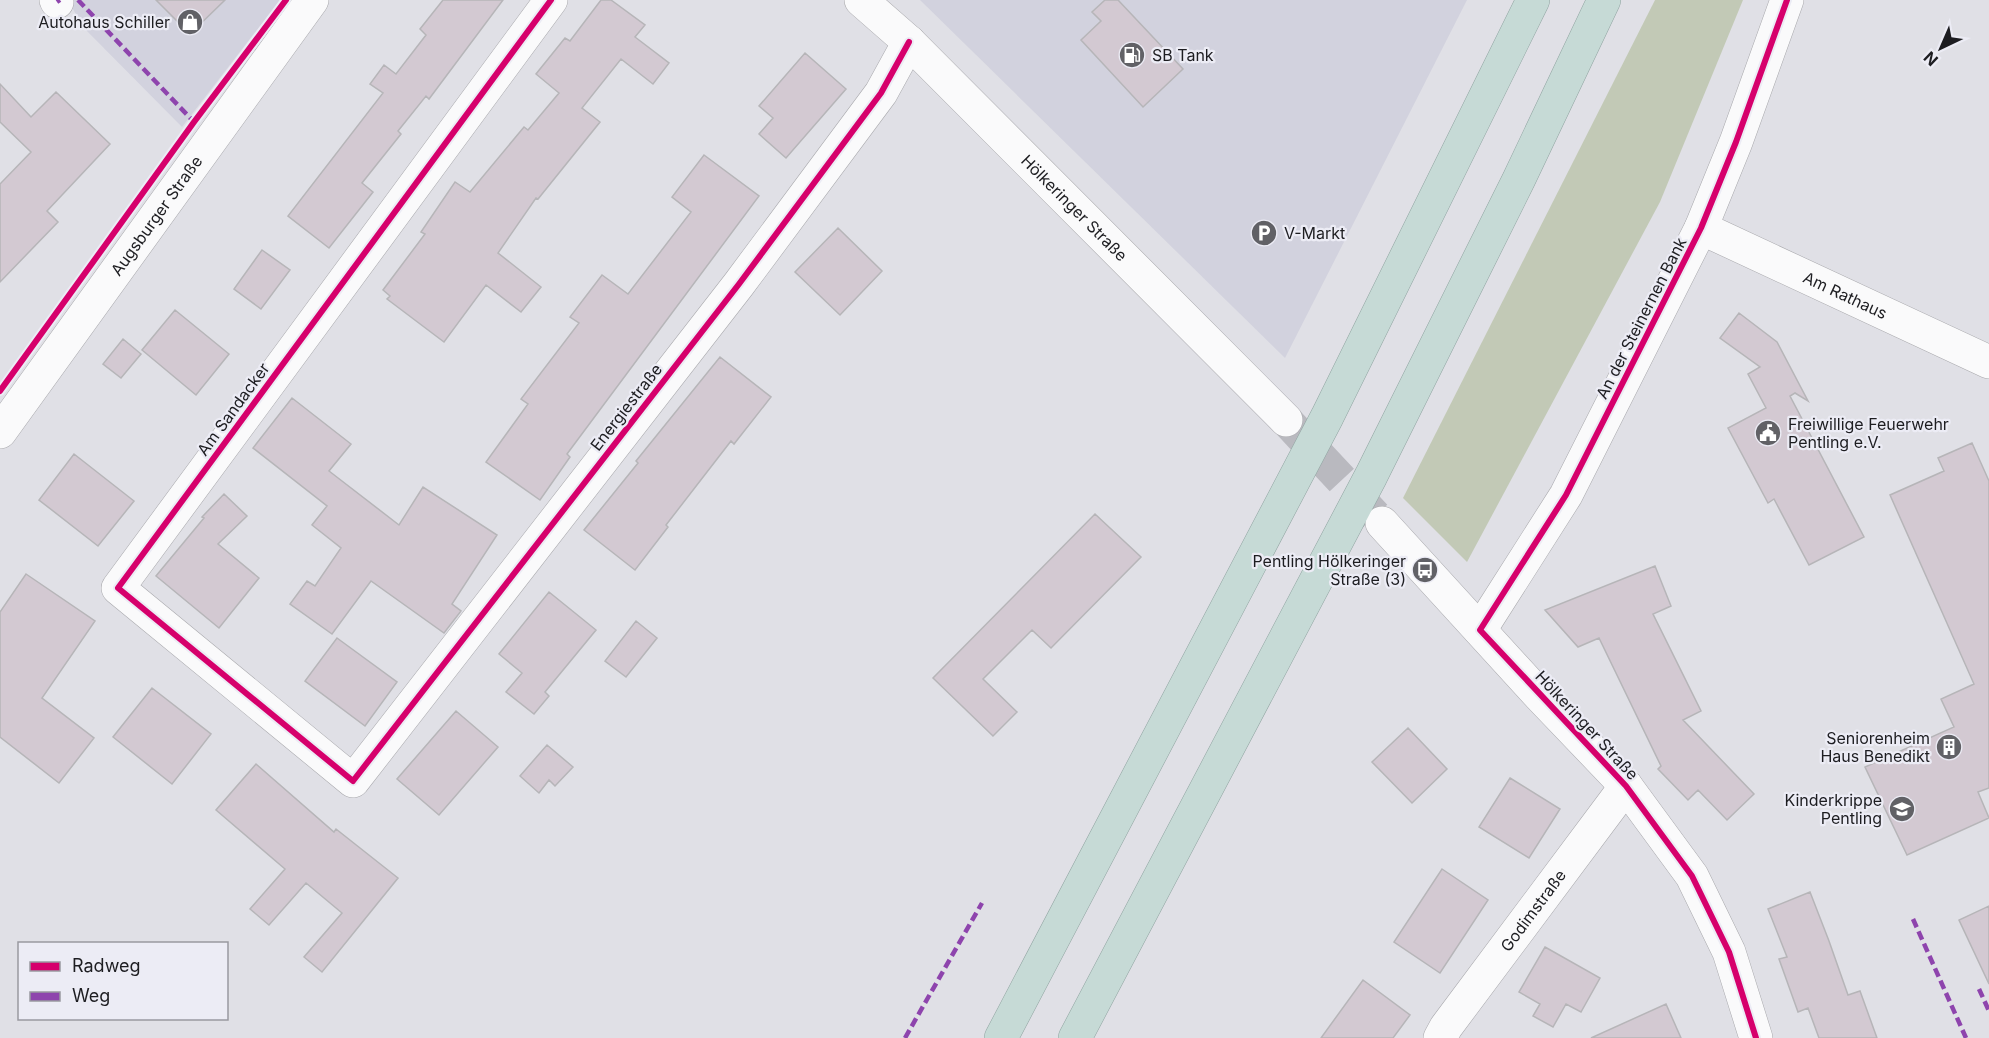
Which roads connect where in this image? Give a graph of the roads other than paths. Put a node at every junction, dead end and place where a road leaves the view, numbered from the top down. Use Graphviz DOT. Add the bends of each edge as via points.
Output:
graph roads {
  1 [pos="312,0"];
  2 [pos="551,0"];
  3 [pos="861,0"];
  4 [pos="1533,0"];
  5 [pos="1604,0"];
  6 [pos="1787,0"];
  7 [pos="909,42"];
  8 [pos="1701,228"];
  9 [pos="1989,362"];
  10 [pos="1286,420"];
  11 [pos="0,432"];
  12 [pos="1382,523"];
  13 [pos="1480,630"];
  14 [pos="353,781"];
  15 [pos="1626,786"];
  16 [pos="1001,1038"];
  17 [pos="1075,1038"];
  18 [pos="1440,1038"];
  19 [pos="1756,1038"];
  1 -- 11 [label="street, Augsburger Straße"];
  2 -- 14 [label="street, Am Sandacker" via="118,588"];
  3 -- 7 [label="street, Hölkeringer Straße"];
  4 -- 16 [label="highway" via="1327,417"];
  5 -- 17 [label="highway" via="1371,476"];
  6 -- 8 [label="street, An der Steinernen Bank"];
  7 -- 10 [label="street, Hölkeringer Straße"];
  7 -- 14 [label="street, Energiestraße" via="881,93 739,284"];
  8 -- 9 [label="street, Am Rathaus"];
  8 -- 13 [label="street, An der Steinernen Bank" via="1566,495"];
  12 -- 13 [label="street, Hölkeringer Straße"];
  13 -- 15 [label="street, Hölkeringer Straße"];
  15 -- 18 [label="street, Godimstraße"];
  15 -- 19 [label="street, Hölkeringer Straße" via="1692,876 1729,952"];
}
